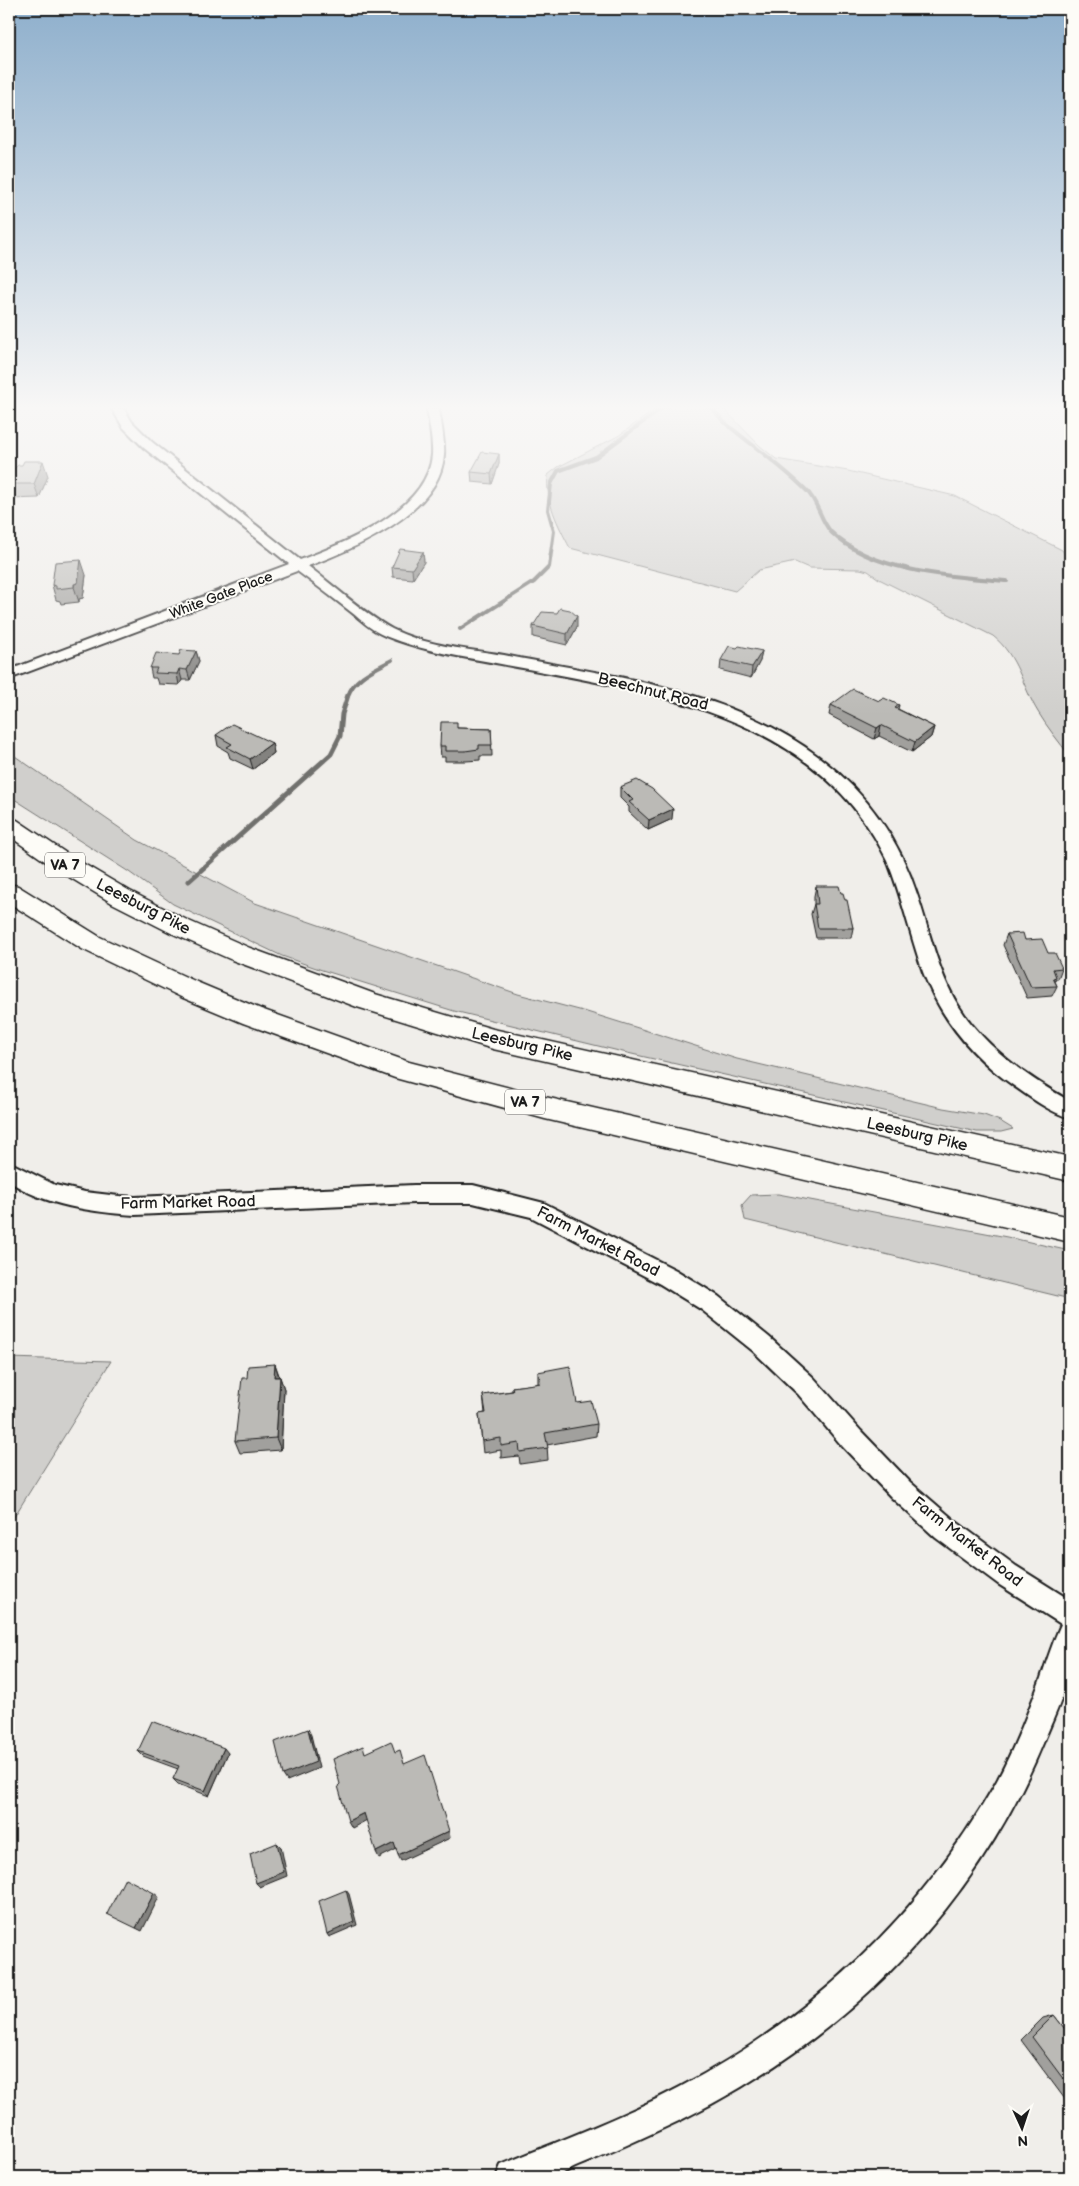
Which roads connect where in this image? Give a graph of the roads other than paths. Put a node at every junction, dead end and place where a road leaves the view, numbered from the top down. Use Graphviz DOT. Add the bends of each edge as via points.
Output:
graph roads {
  1 [pos="230,511"];
  2 [pos="403,511"];
  3 [pos="299,566"];
  4 [pos="9,676"];
  5 [pos="9,825"];
  6 [pos="9,892"];
  7 [pos="1070,1110"];
  8 [pos="1070,1169"];
  9 [pos="9,1170"];
  10 [pos="1070,1230"];
  11 [pos="1070,1615"];
  12 [pos="1070,1634"];
  13 [pos="513,2177"];
  1 -- 3 [label="street, Beechnut Road"];
  2 -- 3 [label="street, White Gate Place" via="372,534"];
  3 -- 4 [label="street, White Gate Place"];
  3 -- 7 [label="street, Beechnut Road" via="374,623 404,639 675,694 760,726 808,756 853,796 887,842 899,867 941,992 953,1014 993,1059 1018,1079"];
  5 -- 8 [label="highway, Leesburg Pike / VA 7" via="78,874 166,920 292,976 409,1015 493,1039"];
  6 -- 10 [label="highway, VA 7" via="92,943 190,990 405,1071 545,1108"];
  9 -- 11 [label="street, Farm Market Road" via="40,1188 68,1197 117,1205 473,1194 536,1209 668,1277 710,1303 799,1380 901,1490 945,1529 1007,1575"];
  12 -- 13 [label="street" via="1036,1724 1004,1795 969,1854 924,1914 871,1972 823,2014 759,2060 692,2098"];
}
